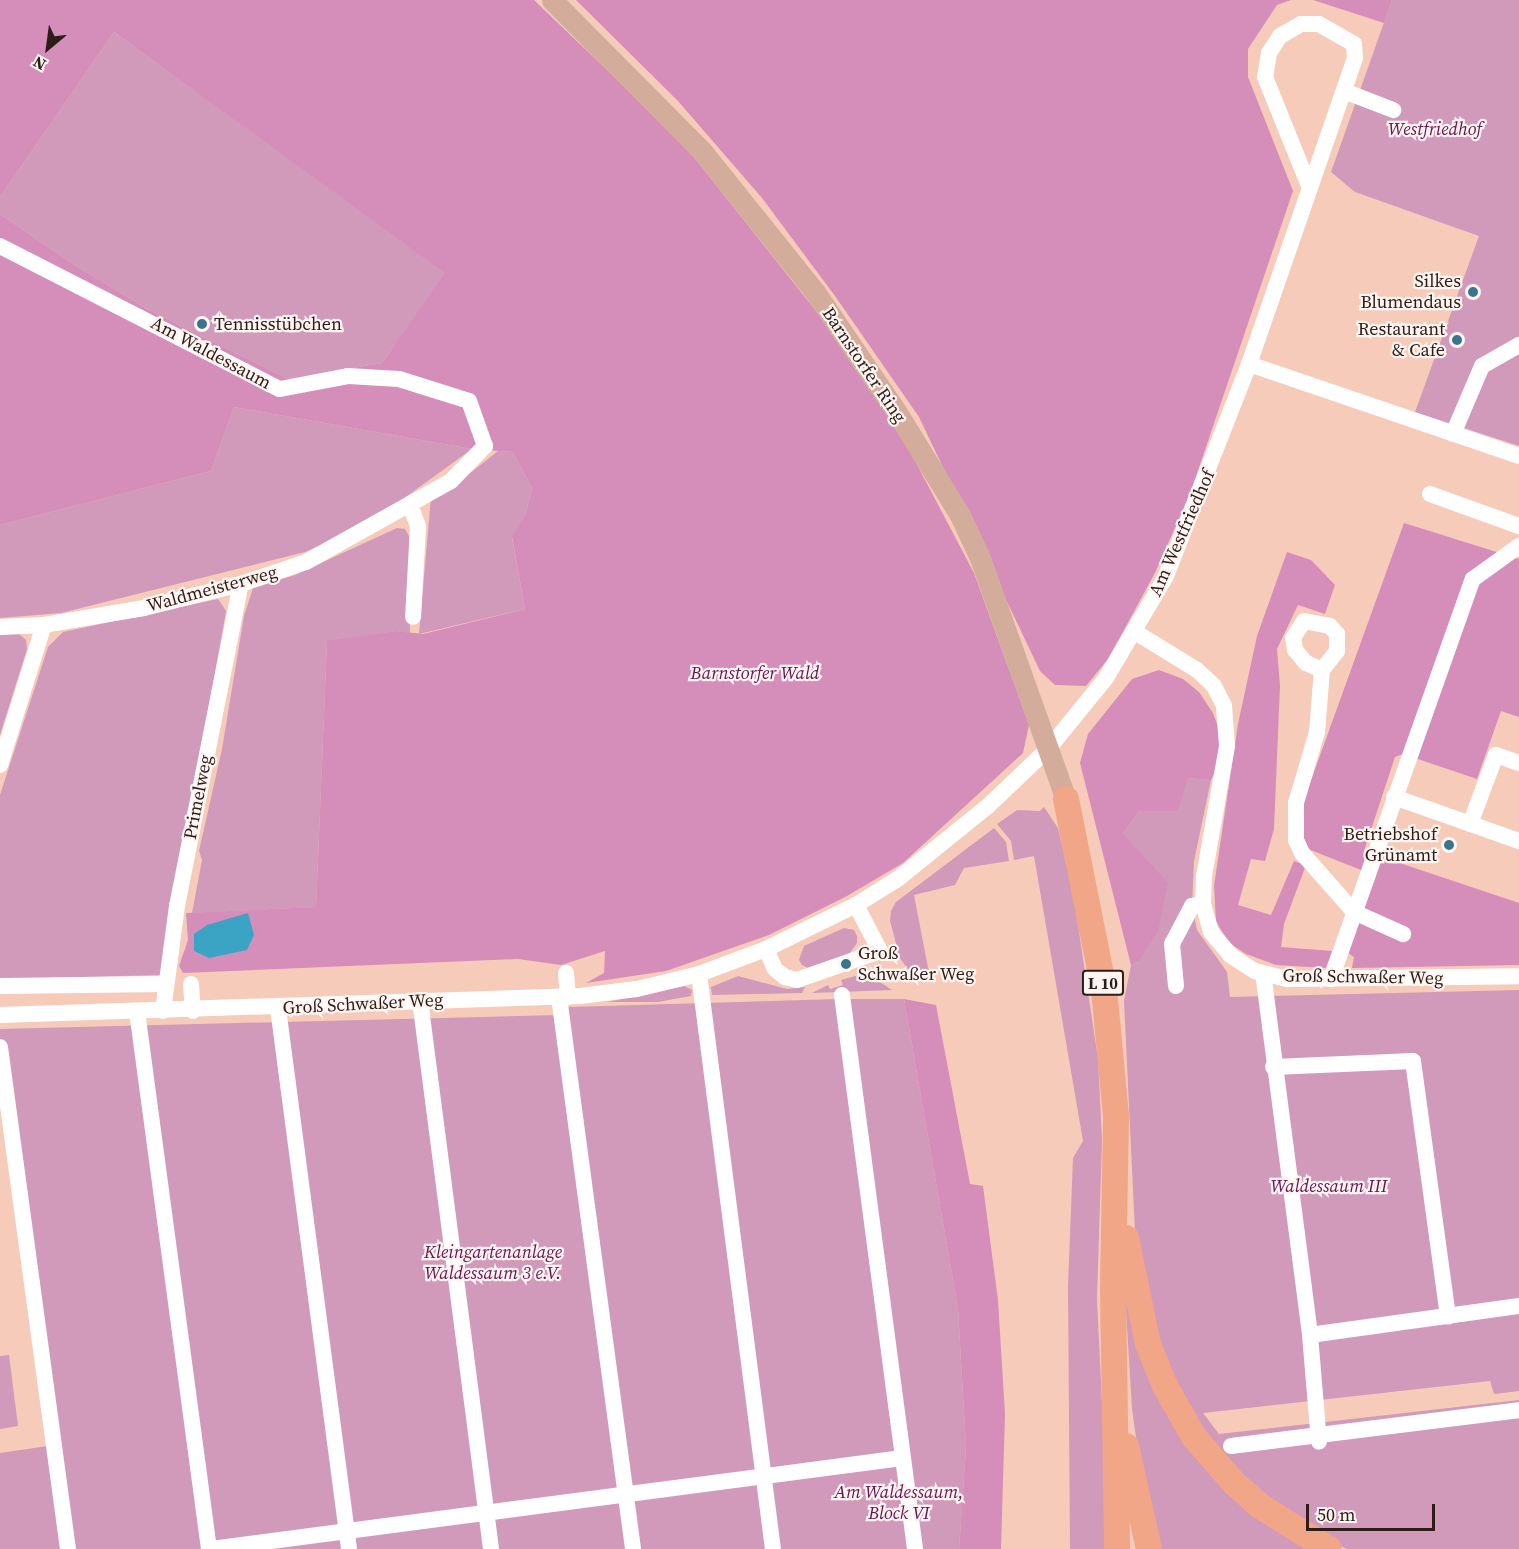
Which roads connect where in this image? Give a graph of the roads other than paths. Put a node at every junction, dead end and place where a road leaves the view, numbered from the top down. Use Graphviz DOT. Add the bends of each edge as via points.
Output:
graph roads {
  1 [pos="552,0"];
  2 [pos="1344,91"];
  3 [pos="1393,110"];
  4 [pos="1309,186"];
  5 [pos="0,246"];
  6 [pos="1519,345"];
  7 [pos="1249,364"];
  8 [pos="1453,434"];
  9 [pos="1519,456"];
  10 [pos="1430,494"];
  11 [pos="410,505"];
  12 [pos="1519,526"];
  13 [pos="1519,546"];
  14 [pos="241,584"];
  15 [pos="413,617"];
  16 [pos="44,625"];
  17 [pos="0,627"];
  18 [pos="1135,632"];
  19 [pos="1322,670"];
  20 [pos="1049,748"];
  21 [pos="1519,763"];
  22 [pos="0,765"];
  23 [pos="1394,796"];
  24 [pos="1066,799"];
  25 [pos="1470,824"];
  26 [pos="1519,841"];
  27 [pos="1203,904"];
  28 [pos="856,905"];
  29 [pos="1354,912"];
  30 [pos="1403,934"];
  31 [pos="766,950"];
  32 [pos="566,973"];
  33 [pos="699,974"];
  34 [pos="1519,975"];
  35 [pos="1331,979"];
  36 [pos="1264,980"];
  37 [pos="165,984"];
  38 [pos="191,984"];
  39 [pos="0,986"];
  40 [pos="1176,986"];
  41 [pos="842,995"];
  42 [pos="563,997"];
  43 [pos="420,1000"];
  44 [pos="278,1008"];
  45 [pos="137,1011"];
  46 [pos="163,1011"];
  47 [pos="193,1011"];
  48 [pos="0,1015"];
  49 [pos="0,1047"];
  50 [pos="1273,1067"];
  51 [pos="1118,1169"];
  52 [pos="1519,1306"];
  53 [pos="1448,1317"];
  54 [pos="1310,1335"];
  55 [pos="1117,1396"];
  56 [pos="1519,1410"];
  57 [pos="1319,1438"];
  58 [pos="1230,1446"];
  59 [pos="902,1458"];
  60 [pos="764,1477"];
  61 [pos="626,1494"];
  62 [pos="486,1512"];
  63 [pos="346,1531"];
  64 [pos="68,1549"];
  65 [pos="210,1549"];
  66 [pos="349,1549"];
  67 [pos="491,1549"];
  68 [pos="633,1549"];
  69 [pos="773,1549"];
  70 [pos="915,1549"];
  71 [pos="1118,1549"];
  72 [pos="1149,1549"];
  73 [pos="1329,1549"];
  1 -- 20 [label="main road, Barnstorfer Ring / L 10" via="709,159 815,292 896,411 960,515 980,558"];
  2 -- 3 [label="street"];
  2 -- 4 [label="street, Am Westfriedhof"];
  2 -- 4 [label="street, Am Westfriedhof" via="1355,58 1354,44 1319,24 1300,24 1280,36 1269,53 1265,77"];
  4 -- 7 [label="street, Am Westfriedhof"];
  5 -- 11 [label="street, Am Waldessaum" via="280,389 348,376 399,379 469,401 485,446 451,481"];
  6 -- 8 [label="street" via="1482,366"];
  7 -- 8 [label="street"];
  7 -- 18 [label="street, Am Westfriedhof" via="1166,576"];
  8 -- 9 [label="street"];
  10 -- 12 [label="street"];
  11 -- 14 [label="street, Waldmeisterweg" via="306,562"];
  11 -- 15 [label="street" via="418,526"];
  13 -- 23 [label="street" via="1473,579"];
  14 -- 16 [label="street, Waldmeisterweg" via="144,608"];
  14 -- 37 [label="street, Primelweg"];
  16 -- 17 [label="street, Waldmeisterweg"];
  16 -- 22 [label="street"];
  18 -- 20 [label="street, Am Westfriedhof" via="1106,678"];
  18 -- 27 [label="street, Groß Schwaßer Weg" via="1197,670 1214,686 1224,706 1227,746 1204,876"];
  19 -- 29 [label="street" via="1317,732 1296,803 1296,840 1302,853"];
  20 -- 24 [label="main road, Barnstorfer Ring / L 10"];
  20 -- 28 [label="street, Groß Schwaßer Weg" via="924,860"];
  21 -- 25 [label="street" via="1496,755"];
  23 -- 25 [label="street"];
  23 -- 29 [label="street"];
  24 -- 51 [label="highway, L 10" via="1104,989"];
  25 -- 26 [label="street"];
  27 -- 35 [label="street, Groß Schwaßer Weg" via="1211,932 1230,955 1255,971 1288,979"];
  27 -- 40 [label="street" via="1192,906 1172,945"];
  28 -- 31 [label="street, Groß Schwaßer Weg"];
  28 -- 31 [label="street" via="880,951 797,980 775,969"];
  29 -- 30 [label="street"];
  29 -- 35 [label="street"];
  31 -- 33 [label="street, Groß Schwaßer Weg"];
  32 -- 42 [label="street"];
  33 -- 42 [label="street, Groß Schwaßer Weg" via="637,989"];
  33 -- 60 [label="street"];
  34 -- 35 [label="street, Groß Schwaßer Weg"];
  36 -- 50 [label="street"];
  37 -- 39 [label="street"];
  37 -- 46 [label="street, Primelweg"];
  38 -- 47 [label="street"];
  41 -- 59 [label="street"];
  42 -- 43 [label="street, Groß Schwaßer Weg"];
  42 -- 61 [label="street"];
  43 -- 44 [label="street, Groß Schwaßer Weg"];
  43 -- 62 [label="street"];
  44 -- 47 [label="street, Groß Schwaßer Weg"];
  44 -- 63 [label="street"];
  45 -- 46 [label="street, Groß Schwaßer Weg"];
  45 -- 48 [label="street, Groß Schwaßer Weg"];
  45 -- 65 [label="street"];
  46 -- 47 [label="street, Groß Schwaßer Weg"];
  49 -- 64 [label="street"];
  50 -- 53 [label="street" via="1413,1061"];
  50 -- 54 [label="street"];
  51 -- 55 [label="highway" via="1113,1290"];
  51 -- 73 [label="highway" via="1137,1301 1148,1344 1178,1412 1235,1484 1285,1525"];
  52 -- 53 [label="street"];
  53 -- 54 [label="street"];
  54 -- 57 [label="street"];
  55 -- 71 [label="highway" via="1113,1467"];
  55 -- 72 [label="highway"];
  56 -- 57 [label="street"];
  57 -- 58 [label="street"];
  59 -- 60 [label="street"];
  59 -- 70 [label="street"];
  60 -- 61 [label="street"];
  60 -- 69 [label="street"];
  61 -- 62 [label="street"];
  61 -- 68 [label="street"];
  62 -- 63 [label="street"];
  62 -- 67 [label="street"];
  63 -- 65 [label="street"];
  63 -- 66 [label="street"];
}
